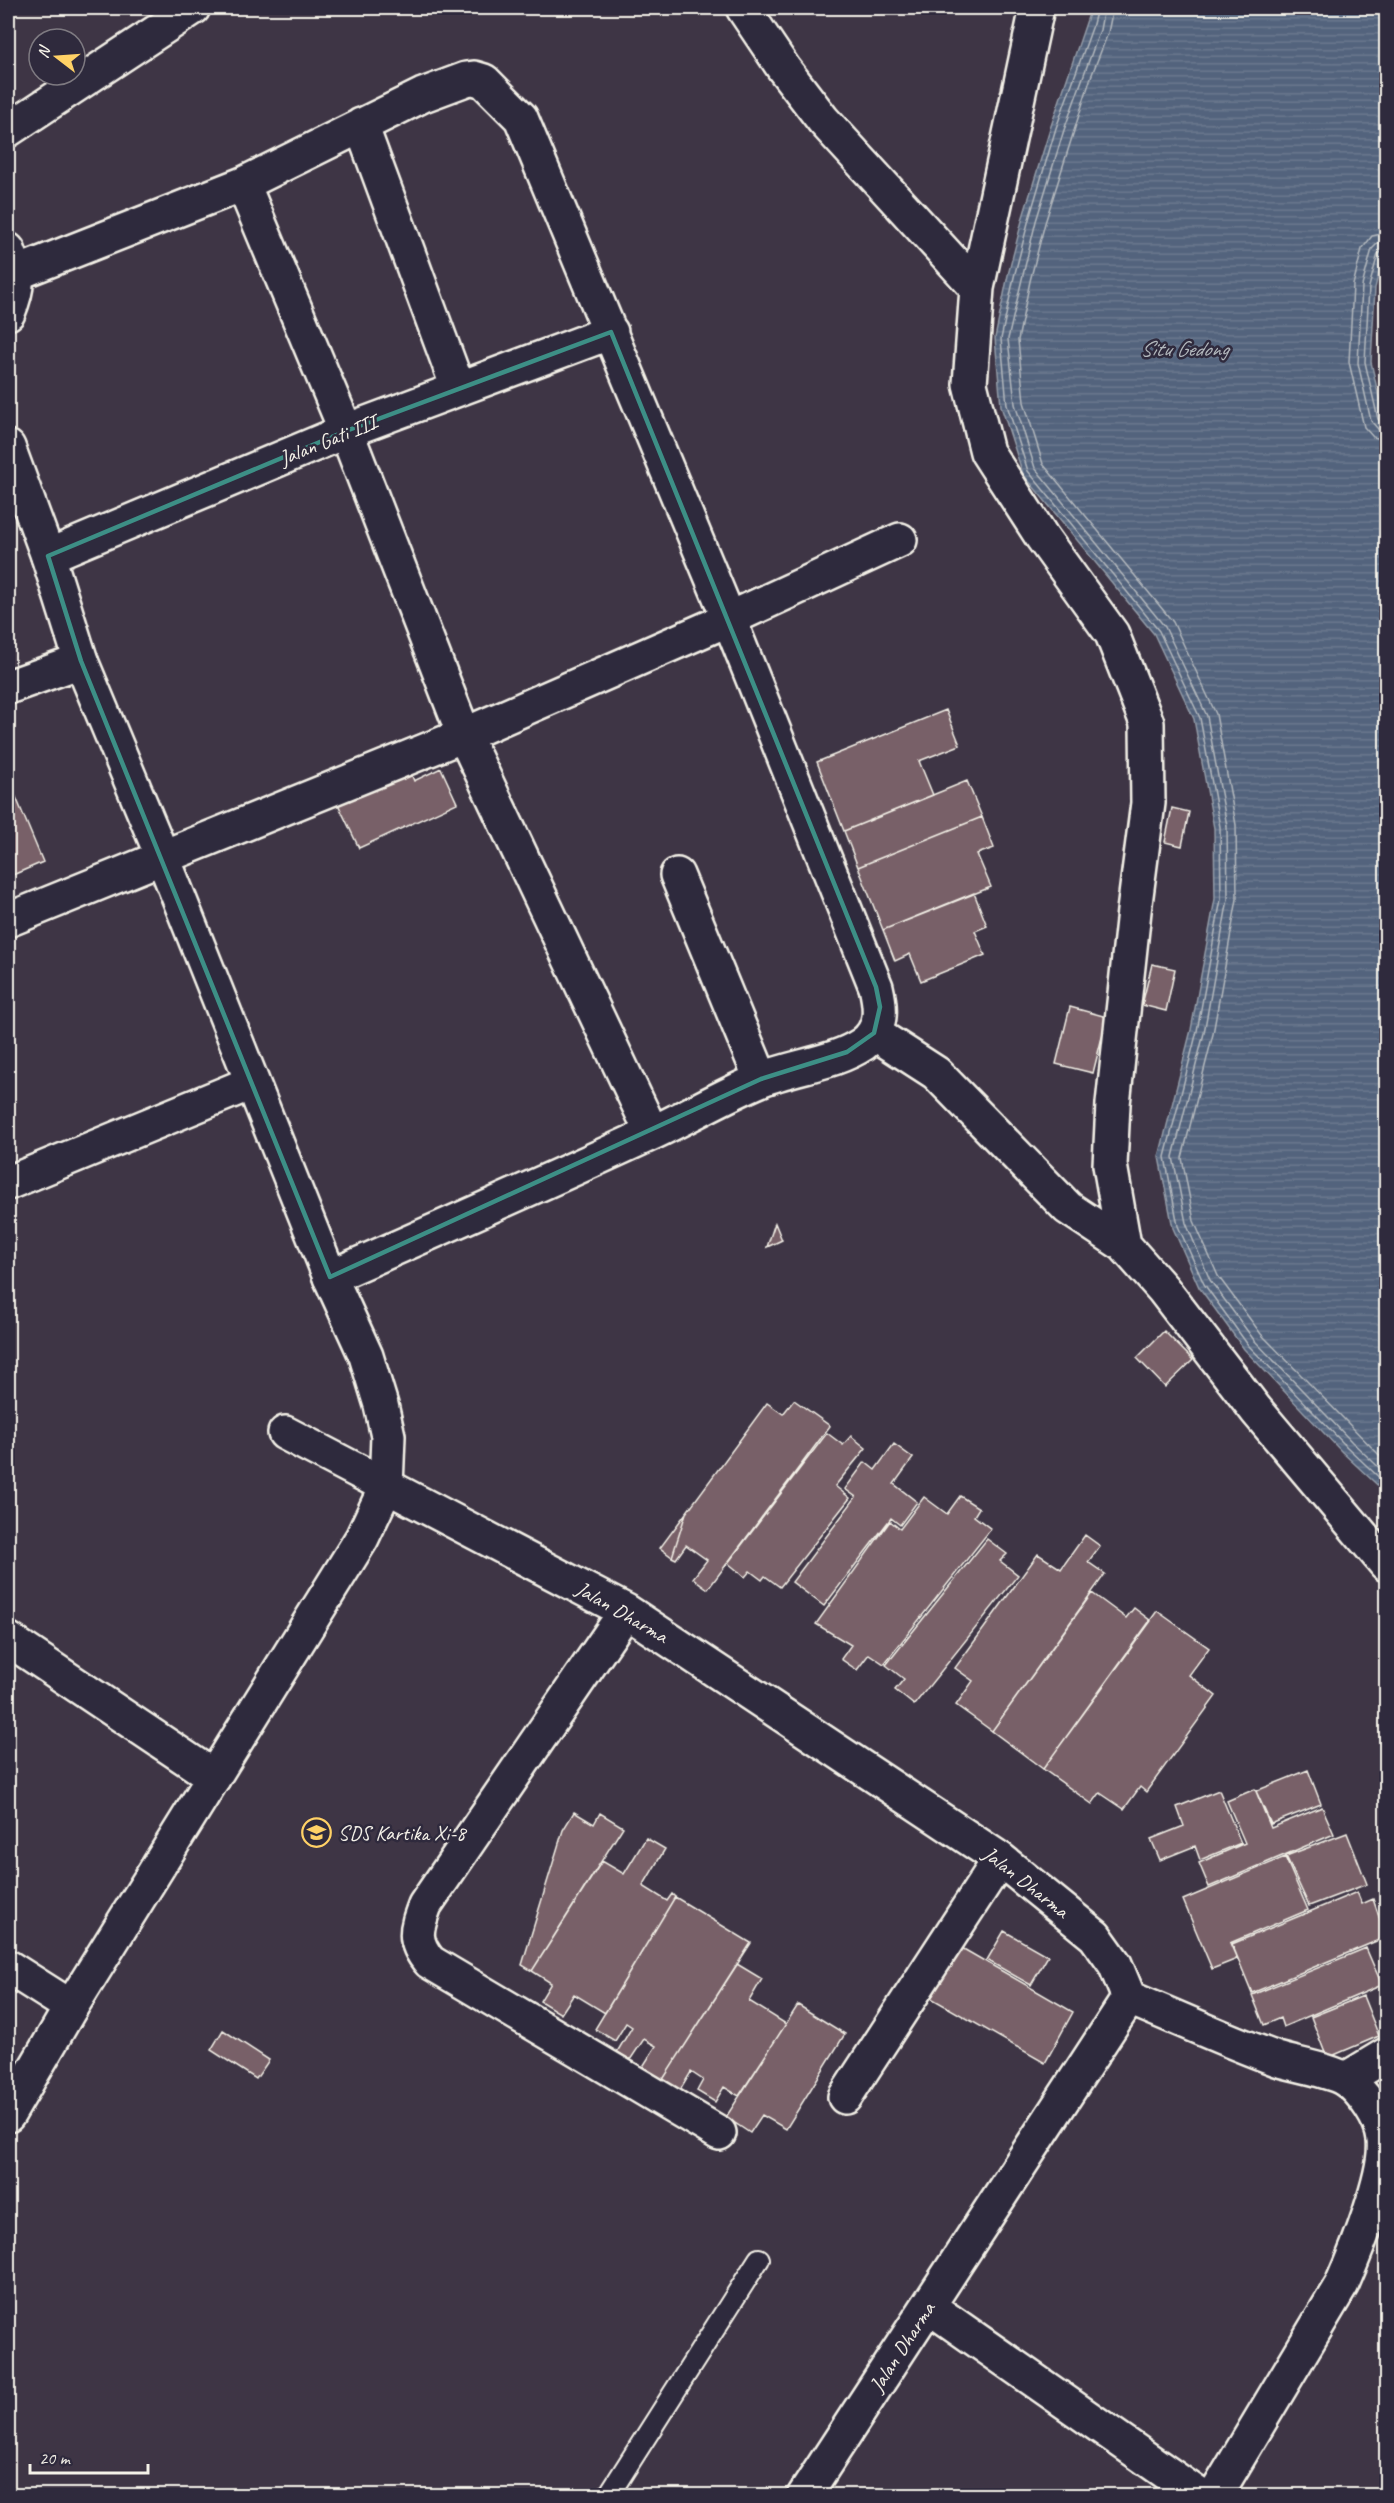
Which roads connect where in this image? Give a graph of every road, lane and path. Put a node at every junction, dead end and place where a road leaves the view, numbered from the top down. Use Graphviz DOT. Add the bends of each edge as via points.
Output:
graph roads {
  1 [pos="193,8"];
  2 [pos="743,8"];
  3 [pos="1037,8"];
  4 [pos="361,125"];
  5 [pos="8,130"];
  6 [pos="243,184"];
  7 [pos="12,262"];
  8 [pos="977,288"];
  9 [pos="8,313"];
  10 [pos="611,333"];
  11 [pos="458,388"];
  12 [pos="346,431"];
  13 [pos="8,447"];
  14 [pos="900,540"];
  15 [pos="48,556"];
  16 [pos="729,619"];
  17 [pos="81,661"];
  18 [pos="8,687"];
  19 [pos="464,735"];
  20 [pos="163,858"];
  21 [pos="677,875"];
  22 [pos="8,920"];
  23 [pos="874,1033"];
  24 [pos="760,1080"];
  25 [pos="251,1083"];
  26 [pos="652,1133"];
  27 [pos="8,1184"];
  28 [pos="1124,1245"];
  29 [pos="330,1277"];
  30 [pos="285,1433"];
  31 [pos="386,1486"];
  32 [pos="1386,1564"];
  33 [pos="626,1611"];
  34 [pos="8,1639"];
  35 [pos="214,1777"];
  36 [pos="1000,1859"];
  37 [pos="8,1967"];
  38 [pos="1129,1998"];
  39 [pos="71,2007"];
  40 [pos="1386,2055"];
  41 [pos="1346,2079"];
  42 [pos="845,2097"];
  43 [pos="8,2115"];
  44 [pos="719,2133"];
  45 [pos="759,2259"];
  46 [pos="928,2306"];
  47 [pos="608,2496"];
  48 [pos="804,2496"];
  49 [pos="1200,2496"];
  50 [pos="1215,2496"];
  1 -- 5 [label="street"];
  2 -- 8 [label="street" via="823,120"];
  3 -- 8 [label="street"];
  4 -- 6 [label="street"];
  4 -- 10 [label="street" via="447,85 474,78 484,81 521,118"];
  4 -- 11 [label="street"];
  6 -- 7 [label="street"];
  6 -- 12 [label="street"];
  7 -- 9 [label="street" via="13,299"];
  8 -- 28 [label="street" via="970,384 987,452 1112,634 1147,723 1148,802 1132,922 1110,1165"];
  10 -- 11 [label="street, Jalan Gati III"];
  10 -- 16 [label="street"];
  11 -- 12 [label="street, Jalan Gati III"];
  12 -- 15 [label="street, Jalan Gati III"];
  12 -- 19 [label="street"];
  13 -- 15 [label="street"];
  14 -- 16 [label="street"];
  15 -- 17 [label="street"];
  16 -- 19 [label="street"];
  16 -- 23 [label="street" via="876,987 880,1007"];
  17 -- 18 [label="street"];
  17 -- 20 [label="street"];
  19 -- 20 [label="street"];
  19 -- 26 [label="street"];
  20 -- 22 [label="street"];
  20 -- 25 [label="street"];
  21 -- 24 [label="street"];
  23 -- 24 [label="street" via="847,1052"];
  23 -- 28 [label="street" via="936,1072 1068,1208"];
  24 -- 26 [label="street"];
  25 -- 27 [label="street"];
  25 -- 29 [label="street"];
  26 -- 29 [label="street"];
  28 -- 32 [label="street"];
  29 -- 31 [label="street" via="366,1356 381,1405 388,1436"];
  30 -- 31 [label="street, Jalan Dharma"];
  31 -- 33 [label="street, Jalan Dharma"];
  31 -- 35 [label="street" via="362,1538"];
  33 -- 36 [label="street, Jalan Dharma"];
  33 -- 44 [label="street" via="425,1905 417,1938 430,1962"];
  34 -- 35 [label="street"];
  35 -- 39 [label="street"];
  36 -- 38 [label="street, Jalan Dharma" via="1095,1936 1115,1964"];
  36 -- 42 [label="street"];
  37 -- 39 [label="street"];
  38 -- 41 [label="street" via="1277,2059"];
  38 -- 46 [label="street, Jalan Dharma"];
  39 -- 43 [label="street"];
  40 -- 41 [label="street"];
  41 -- 50 [label="street" via="1380,2125 1384,2141 1384,2157 1358,2247 1342,2284"];
  45 -- 47 [label="lane"];
  46 -- 48 [label="street, Jalan Dharma"];
  46 -- 49 [label="street"];
}
